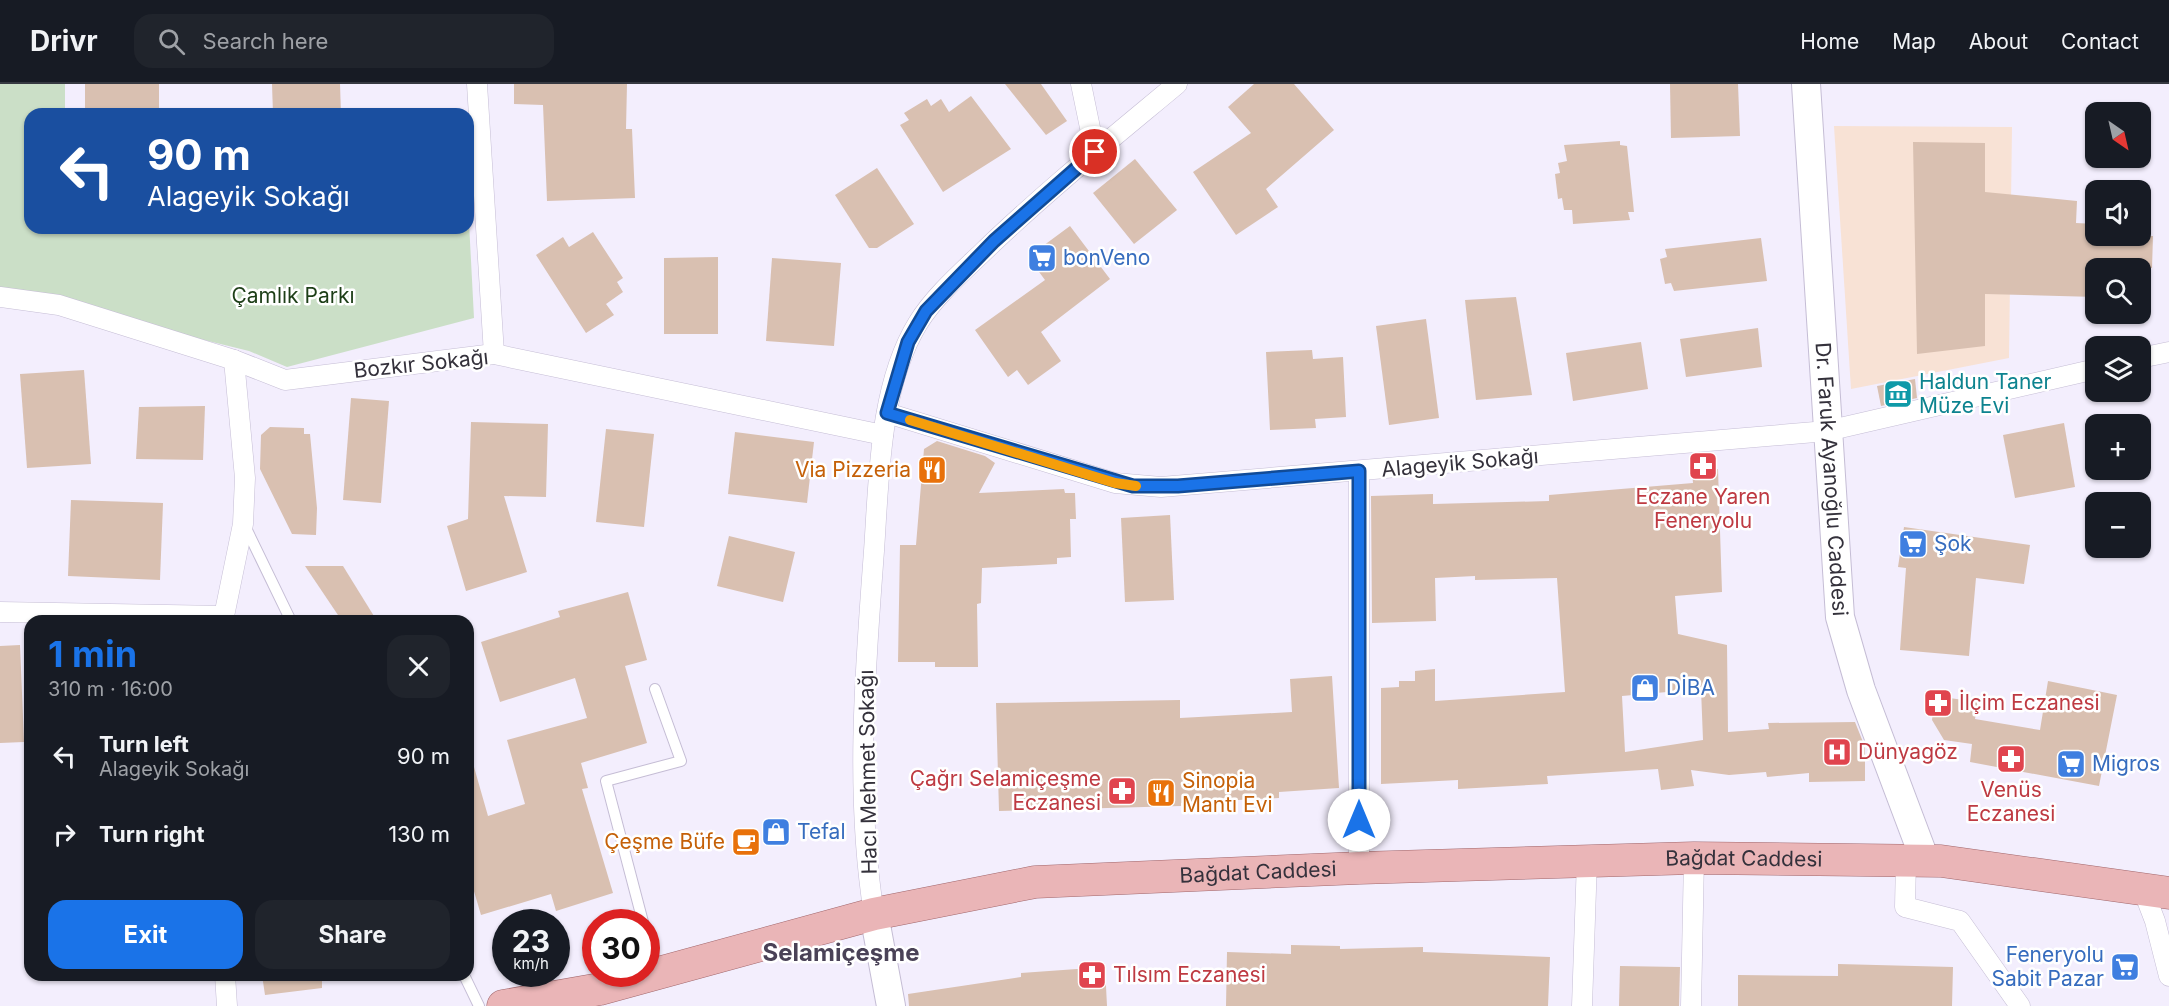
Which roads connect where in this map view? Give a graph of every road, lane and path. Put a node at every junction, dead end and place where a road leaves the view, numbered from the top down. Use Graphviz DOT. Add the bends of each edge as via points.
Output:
graph roads {
  1 [pos="477,84"];
  2 [pos="1081,84"];
  3 [pos="1178,84"];
  4 [pos="1806,84"];
  5 [pos="1095,152"];
  6 [pos="0,297"];
  7 [pos="2169,352"];
  8 [pos="494,354"];
  9 [pos="2151,356"];
  10 [pos="234,360"];
  11 [pos="2085,372"];
  12 [pos="887,413"];
  13 [pos="1827,431"];
  14 [pos="883,435"];
  15 [pos="1359,471"];
  16 [pos="243,524"];
  17 [pos="0,612"];
  18 [pos="96,615"];
  19 [pos="224,615"];
  20 [pos="288,615"];
  21 [pos="655,689"];
  22 [pos="1694,858"];
  23 [pos="1587,860"];
  24 [pos="1916,860"];
  25 [pos="1359,868"];
  26 [pos="2156,890"];
  27 [pos="640,909"];
  28 [pos="874,914"];
  29 [pos="2169,925"];
  30 [pos="660,972"];
  31 [pos="2169,976"];
  32 [pos="225,981"];
  33 [pos="467,981"];
  34 [pos="626,987"];
  35 [pos="602,998"];
  36 [pos="227,1006"];
  37 [pos="479,1006"];
  38 [pos="503,1006"];
  39 [pos="891,1006"];
  40 [pos="1582,1006"];
  41 [pos="1691,1006"];
  42 [pos="2020,1006"];
  1 -- 8 [label="street"];
  2 -- 5 [label="street"];
  3 -- 5 [label="street, Hacı Mehmet Sokağı"];
  4 -- 13 [label="street, Dr. Faruk Ayanoğlu Caddesi"];
  5 -- 12 [label="street, Hacı Mehmet Sokağı" via="994,241 926,311 908,342"];
  6 -- 10 [label="street, Bozkır Sokağı" via="59,305"];
  7 -- 9 [label="street"];
  8 -- 10 [label="street, Bozkır Sokağı" via="285,380"];
  8 -- 14 [label="street, Bozkır Sokağı"];
  10 -- 16 [label="street" via="245,478"];
  11 -- 13 [label="street, Alageyik Sokağı"];
  12 -- 14 [label="street, Hacı Mehmet Sokağı"];
  12 -- 15 [label="street, Alageyik Sokağı" via="1133,486"];
  13 -- 15 [label="street, Alageyik Sokağı"];
  13 -- 24 [label="street, Dr. Faruk Ayanoğlu Caddesi" via="1840,617"];
  14 -- 28 [label="street, Hacı Mehmet Sokağı" via="868,629 865,817"];
  15 -- 25 [label="street"];
  16 -- 19 [label="street"];
  16 -- 20 [label="lane"];
  17 -- 18 [label="street"];
  21 -- 27 [label="lane" via="681,760 606,781"];
  22 -- 23 [label="main road, Bağdat Caddesi"];
  22 -- 24 [label="main road, Bağdat Caddesi"];
  22 -- 41 [label="street"];
  23 -- 25 [label="main road, Bağdat Caddesi"];
  23 -- 40 [label="street"];
  24 -- 26 [label="main road, Bağdat Caddesi"];
  24 -- 42 [label="street" via="1905,908 1960,921"];
  25 -- 28 [label="main road, Bağdat Caddesi" via="1035,882"];
  26 -- 29 [label="street"];
  26 -- 31 [label="street" via="2156,921"];
  28 -- 30 [label="main road, Bağdat Caddesi"];
  28 -- 39 [label="street"];
  32 -- 36 [label="street"];
  33 -- 37 [label="lane"];
  34 -- 35 [label="main road, Bağdat Caddesi"];
  35 -- 38 [label="main road, Bağdat Caddesi"];
}
